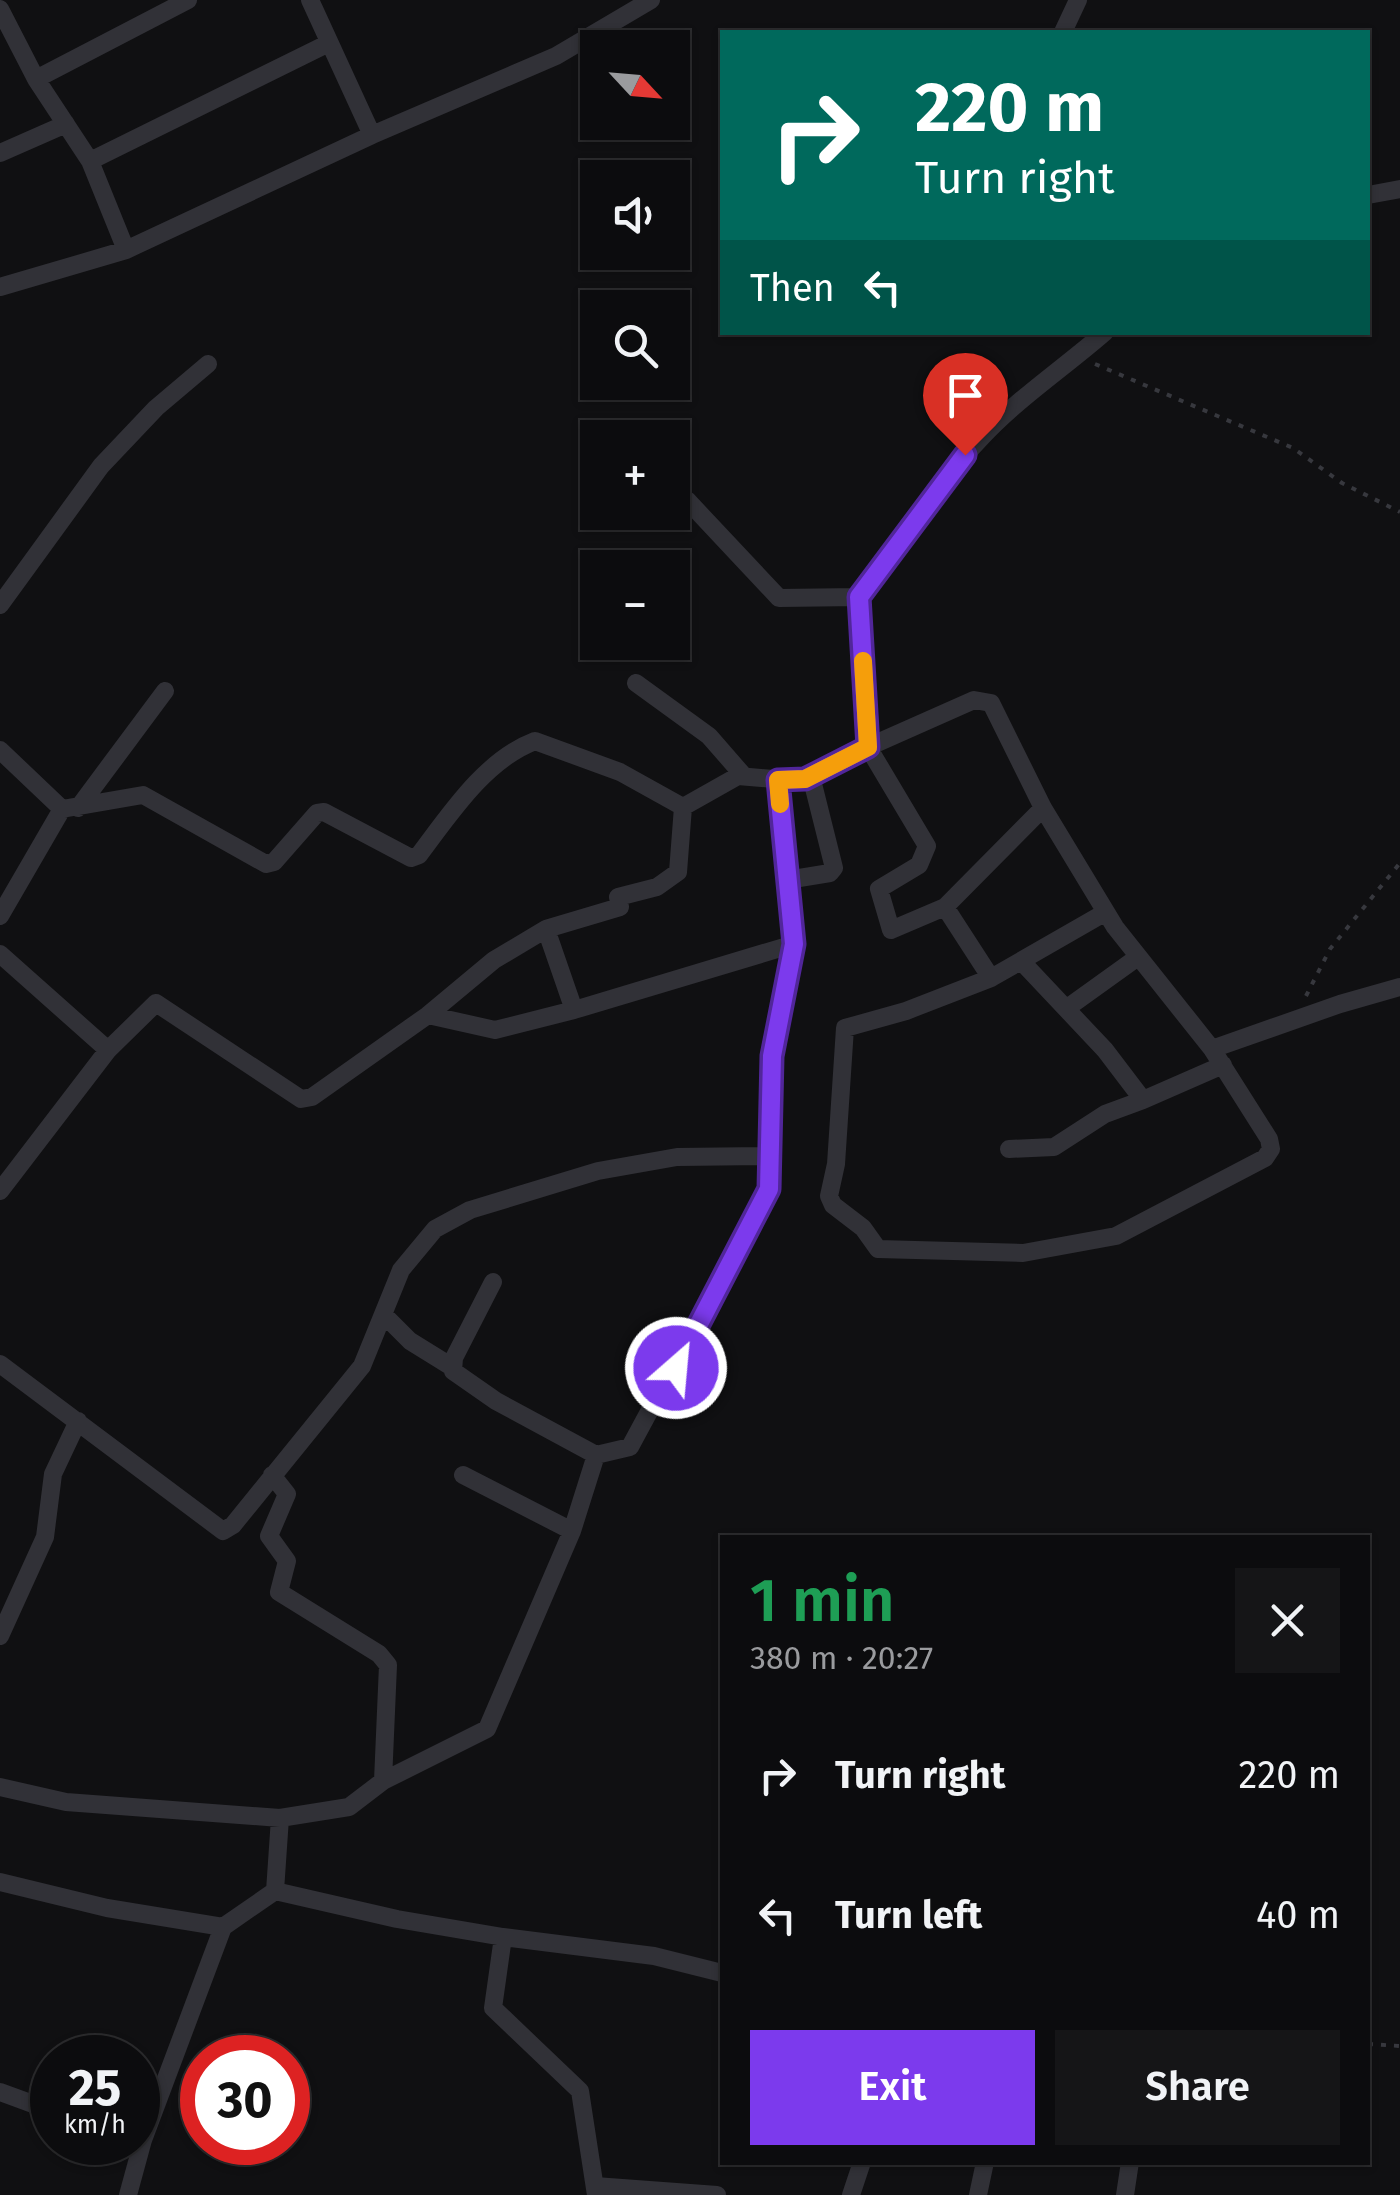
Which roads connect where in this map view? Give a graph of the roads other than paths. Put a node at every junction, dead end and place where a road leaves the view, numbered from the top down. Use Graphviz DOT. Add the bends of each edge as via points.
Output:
graph roads {
  1 [pos="188,0"];
  2 [pos="310,0"];
  3 [pos="651,0"];
  4 [pos="1078,0"];
  5 [pos="0,9"];
  6 [pos="1064,30"];
  7 [pos="330,43"];
  8 [pos="36,80"];
  9 [pos="66,124"];
  10 [pos="372,135"];
  11 [pos="0,153"];
  12 [pos="90,161"];
  13 [pos="1400,189"];
  14 [pos="1370,195"];
  15 [pos="126,250"];
  16 [pos="0,287"];
  17 [pos="1102,335"];
  18 [pos="208,364"];
  19 [pos="690,503"];
  20 [pos="859,597"];
  21 [pos="0,606"];
  22 [pos="636,683"];
  23 [pos="165,691"];
  24 [pos="868,747"];
  25 [pos="0,750"];
  26 [pos="743,775"];
  27 [pos="811,776"];
  28 [pos="778,780"];
  29 [pos="684,807"];
  30 [pos="1043,808"];
  31 [pos="70,809"];
  32 [pos="787,880"];
  33 [pos="945,907"];
  34 [pos="1106,912"];
  35 [pos="0,916"];
  36 [pos="546,930"];
  37 [pos="794,944"];
  38 [pos="0,954"];
  39 [pos="1138,957"];
  40 [pos="1022,962"];
  41 [pos="991,978"];
  42 [pos="1400,988"];
  43 [pos="1068,1008"];
  44 [pos="574,1010"];
  45 [pos="428,1014"];
  46 [pos="108,1050"];
  47 [pos="1218,1057"];
  48 [pos="1143,1100"];
  49 [pos="1009,1149"];
  50 [pos="768,1156"];
  51 [pos="0,1192"];
  52 [pos="493,1282"];
  53 [pos="384,1316"];
  54 [pos="0,1364"];
  55 [pos="452,1367"];
  56 [pos="78,1421"];
  57 [pos="596,1455"];
  58 [pos="463,1474"];
  59 [pos="272,1475"];
  60 [pos="572,1531"];
  61 [pos="0,1636"];
  62 [pos="384,1781"];
  63 [pos="0,1788"];
  64 [pos="280,1818"];
  65 [pos="0,1882"];
  66 [pos="275,1891"];
  67 [pos="223,1927"];
  68 [pos="503,1937"];
  69 [pos="720,1972"];
  70 [pos="160,2089"];
  71 [pos="0,2092"];
  72 [pos="30,2102"];
  73 [pos="135,2165"];
  74 [pos="861,2165"];
  75 [pos="984,2165"];
  76 [pos="1130,2165"];
  77 [pos="596,2190"];
  78 [pos="128,2195"];
  79 [pos="717,2195"];
  80 [pos="851,2195"];
  81 [pos="978,2195"];
  82 [pos="1125,2195"];
  1 -- 8 [label="street"];
  2 -- 7 [label="street"];
  3 -- 10 [label="street" via="556,56"];
  4 -- 6 [label="street"];
  5 -- 8 [label="street"];
  7 -- 10 [label="street"];
  7 -- 12 [label="street"];
  8 -- 9 [label="street"];
  9 -- 11 [label="street"];
  9 -- 12 [label="street"];
  10 -- 15 [label="street"];
  12 -- 15 [label="street"];
  13 -- 14 [label="street"];
  15 -- 16 [label="street"];
  17 -- 20 [label="street" via="984,434"];
  18 -- 21 [label="street" via="101,466"];
  19 -- 20 [label="street" via="779,598"];
  20 -- 24 [label="street"];
  22 -- 26 [label="street" via="709,736"];
  23 -- 31 [label="street"];
  24 -- 27 [label="street"];
  24 -- 30 [label="street" via="974,700 988,700"];
  24 -- 33 [label="street" via="928,846 919,865 879,889 887,927 897,929"];
  25 -- 31 [label="street"];
  26 -- 28 [label="street"];
  26 -- 29 [label="street"];
  27 -- 28 [label="street"];
  27 -- 32 [label="street" via="834,868"];
  28 -- 32 [label="street"];
  29 -- 31 [label="street" via="620,772 536,741 493,768 411,858 324,812 266,864 144,795"];
  29 -- 36 [label="street" via="678,872 657,887 618,898 620,906"];
  30 -- 33 [label="street"];
  30 -- 34 [label="street"];
  31 -- 35 [label="street"];
  32 -- 37 [label="street"];
  33 -- 41 [label="street"];
  34 -- 39 [label="street"];
  34 -- 40 [label="street"];
  36 -- 44 [label="street"];
  36 -- 45 [label="street" via="494,960"];
  37 -- 44 [label="street"];
  37 -- 50 [label="street" via="772,1056"];
  38 -- 46 [label="street"];
  39 -- 43 [label="street"];
  39 -- 47 [label="street"];
  40 -- 41 [label="street"];
  40 -- 43 [label="street"];
  41 -- 47 [label="street" via="845,1028 829,1196 878,1250 1023,1253 1116,1236 1266,1158 1271,1149"];
  42 -- 47 [label="street" via="1295,1018"];
  43 -- 48 [label="street"];
  44 -- 45 [label="street" via="495,1030"];
  45 -- 46 [label="street" via="307,1099 295,1098 160,1002"];
  46 -- 51 [label="street"];
  47 -- 48 [label="street"];
  48 -- 49 [label="street" via="1105,1114 1054,1147"];
  50 -- 53 [label="street" via="677,1157 598,1171 470,1210 434,1229 401,1270"];
  50 -- 57 [label="street" via="769,1189 760,1212 638,1439 623,1452"];
  52 -- 55 [label="street"];
  53 -- 55 [label="street"];
  53 -- 59 [label="street" via="362,1366"];
  54 -- 56 [label="street"];
  55 -- 57 [label="street" via="496,1401"];
  56 -- 59 [label="street" via="223,1531"];
  56 -- 61 [label="street" via="53,1474 45,1537"];
  57 -- 60 [label="street"];
  58 -- 60 [label="street"];
  59 -- 62 [label="street" via="288,1494 269,1536 287,1562 279,1592 388,1665"];
  60 -- 62 [label="street" via="487,1728"];
  62 -- 64 [label="street" via="349,1807"];
  63 -- 64 [label="street" via="66,1802"];
  64 -- 66 [label="street"];
  65 -- 67 [label="street"];
  66 -- 67 [label="street"];
  66 -- 68 [label="street"];
  67 -- 70 [label="street"];
  68 -- 69 [label="street" via="654,1956"];
  68 -- 77 [label="street" via="493,2008 580,2091"];
  71 -- 72 [label="street"];
  73 -- 78 [label="street"];
  74 -- 80 [label="street"];
  75 -- 81 [label="street"];
  76 -- 82 [label="street"];
  77 -- 79 [label="street"];
}
